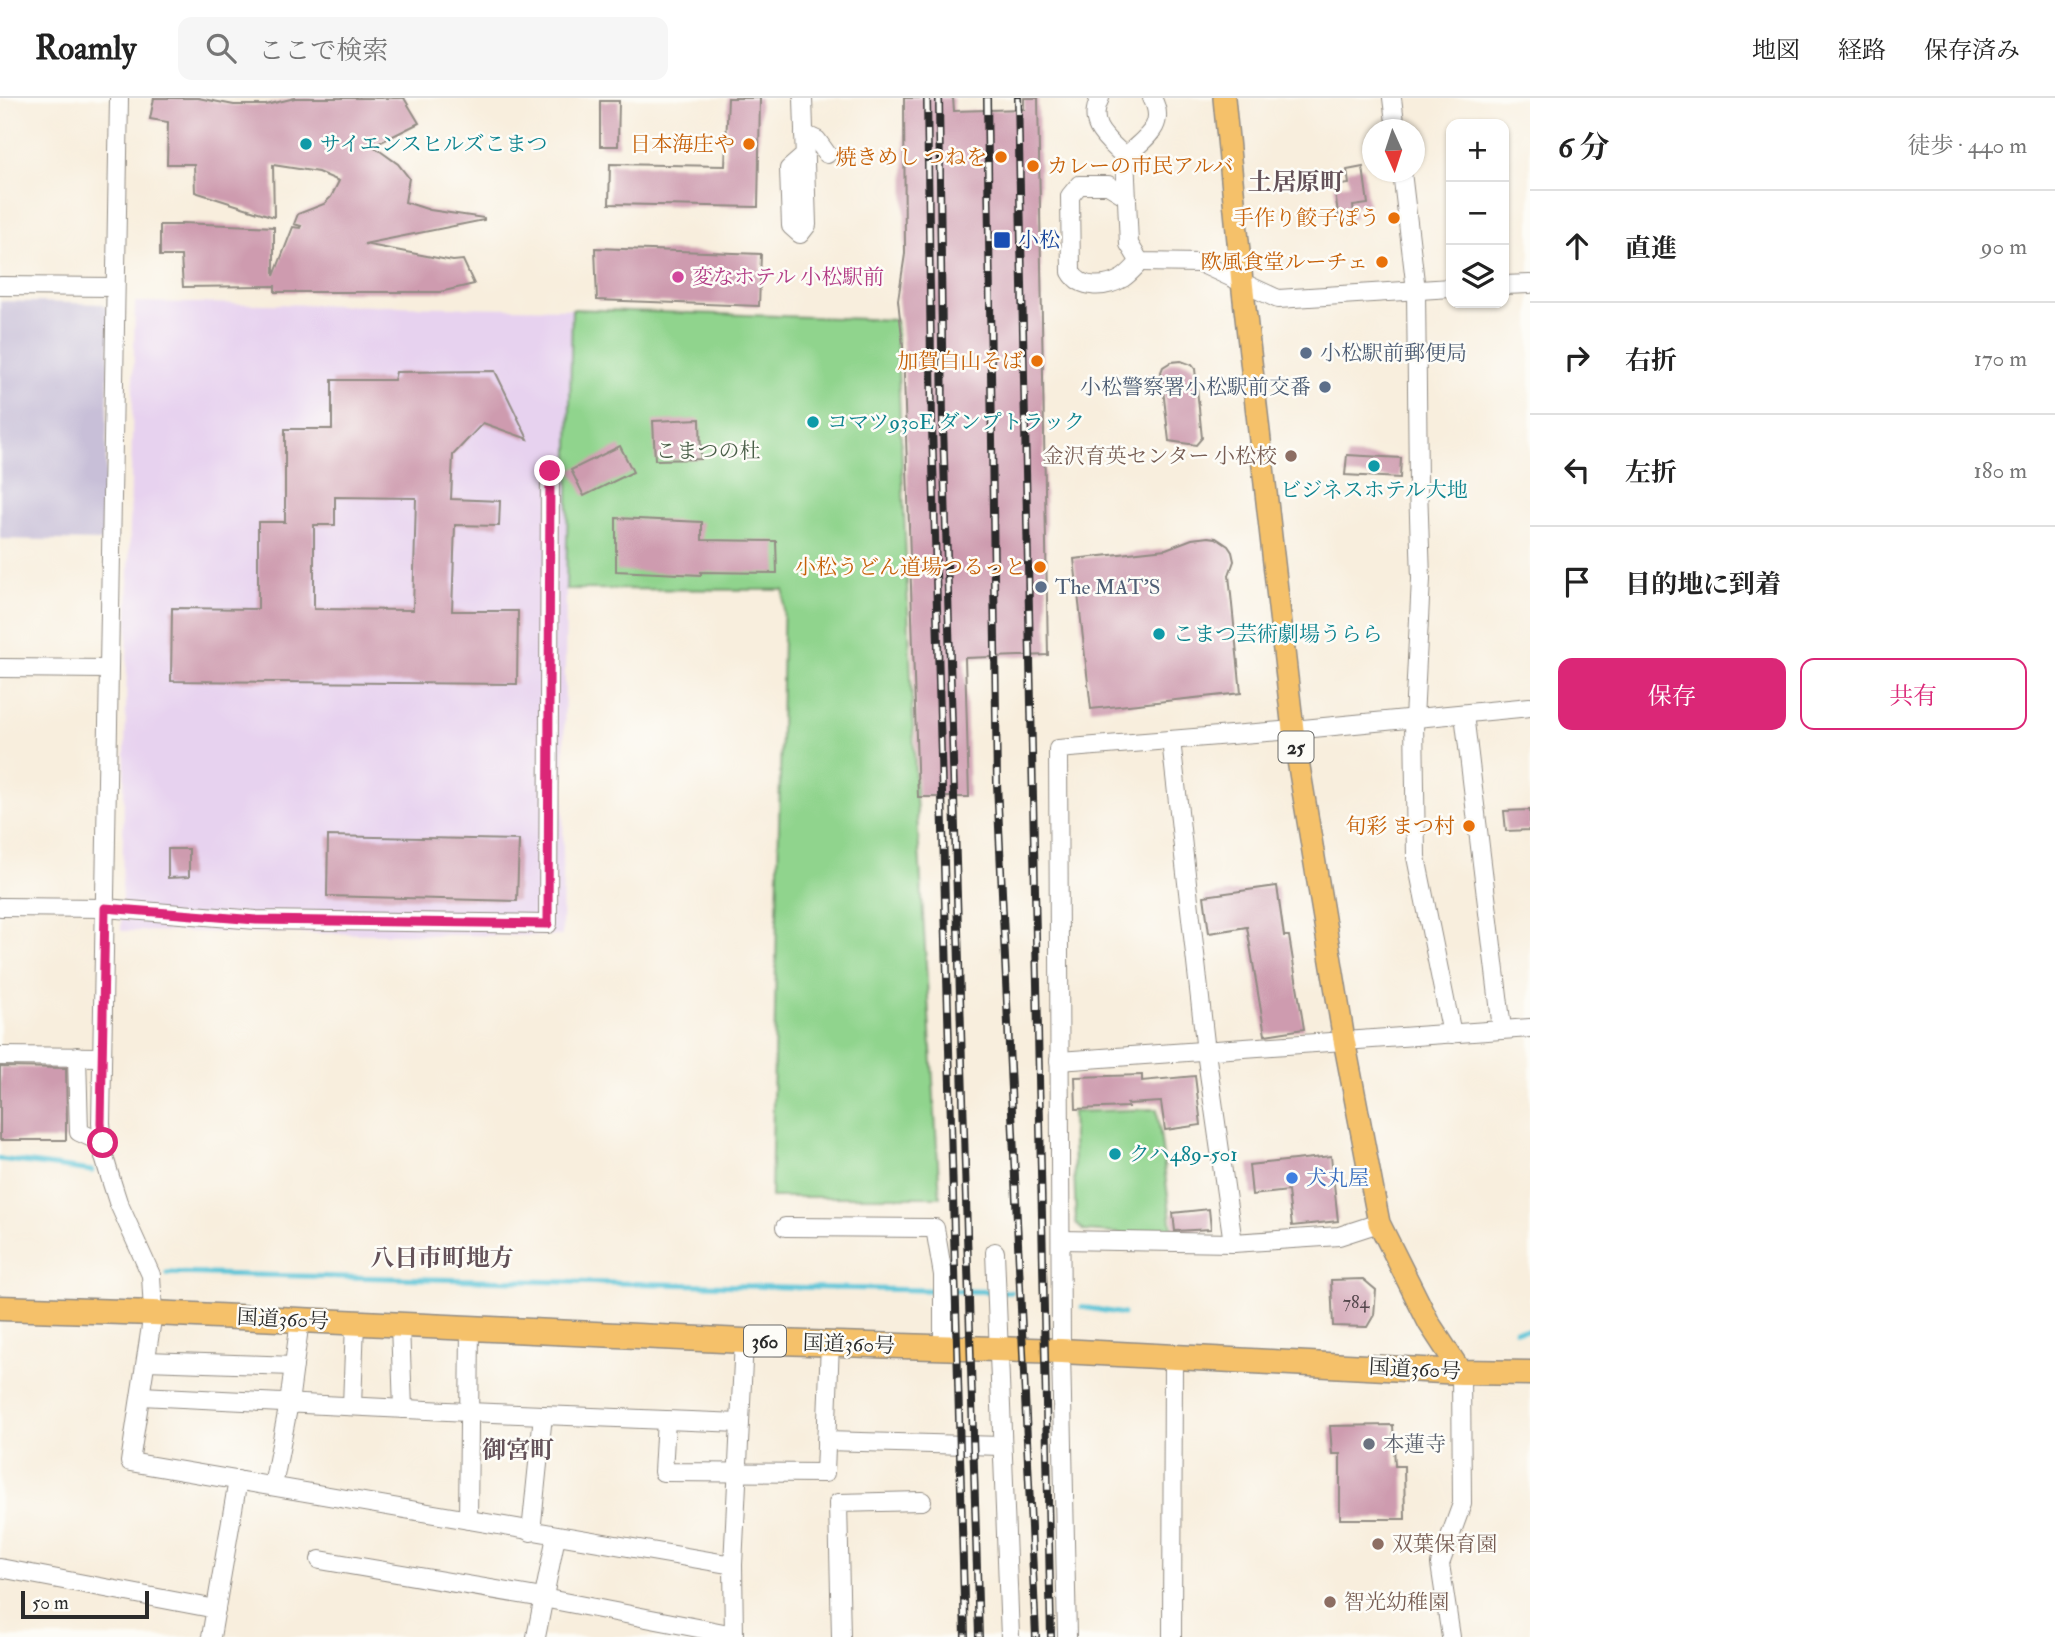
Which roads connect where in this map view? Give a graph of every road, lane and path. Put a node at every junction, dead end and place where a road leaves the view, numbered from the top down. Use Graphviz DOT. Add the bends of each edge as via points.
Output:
graph roads {
  1 [pos="119,98"];
  2 [pos="803,98"];
  3 [pos="1100,98"];
  4 [pos="1152,98"];
  5 [pos="1224,98"];
  6 [pos="1392,98"];
  7 [pos="1395,119"];
  8 [pos="804,134"];
  9 [pos="827,154"];
  10 [pos="805,155"];
  11 [pos="1125,157"];
  12 [pos="1403,182"];
  13 [pos="1126,196"];
  14 [pos="1140,262"];
  15 [pos="1242,282"];
  16 [pos="1530,284"];
  17 [pos="1509,285"];
  18 [pos="0,286"];
  19 [pos="114,287"];
  20 [pos="1446,288"];
  21 [pos="1416,290"];
  22 [pos="550,471"];
  23 [pos="0,668"];
  24 [pos="107,669"];
  25 [pos="1530,707"];
  26 [pos="1464,714"];
  27 [pos="1414,719"];
  28 [pos="1293,730"];
  29 [pos="1171,740"];
  30 [pos="0,906"];
  31 [pos="105,908"];
  32 [pos="1530,1028"];
  33 [pos="1502,1029"];
  34 [pos="1452,1034"];
  35 [pos="1344,1041"];
  36 [pos="1206,1052"];
  37 [pos="0,1056"];
  38 [pos="77,1056"];
  39 [pos="102,1056"];
  40 [pos="1059,1061"];
  41 [pos="103,1143"];
  42 [pos="1379,1223"];
  43 [pos="785,1227"];
  44 [pos="1061,1240"];
  45 [pos="1233,1243"];
  46 [pos="995,1252"];
  47 [pos="0,1308"];
  48 [pos="153,1313"];
  49 [pos="300,1320"];
  50 [pos="355,1322"];
  51 [pos="400,1324"];
  52 [pos="470,1328"];
  53 [pos="744,1341"];
  54 [pos="830,1342"];
  55 [pos="943,1347"];
  56 [pos="999,1349"];
  57 [pos="1061,1350"];
  58 [pos="1173,1357"];
  59 [pos="146,1361"];
  60 [pos="293,1366"];
  61 [pos="1461,1372"];
  62 [pos="1530,1373"];
  63 [pos="141,1396"];
  64 [pos="289,1403"];
  65 [pos="352,1406"];
  66 [pos="403,1409"];
  67 [pos="468,1412"];
  68 [pos="543,1415"];
  69 [pos="666,1420"];
  70 [pos="740,1423"];
  71 [pos="826,1441"];
  72 [pos="1002,1446"];
  73 [pos="737,1474"];
  74 [pos="238,1480"];
  75 [pos="273,1486"];
  76 [pos="922,1502"];
  77 [pos="468,1520"];
  78 [pos="531,1532"];
  79 [pos="556,1536"];
  80 [pos="320,1559"];
  81 [pos="733,1565"];
  82 [pos="0,1568"];
  83 [pos="544,1598"];
  84 [pos="216,1609"];
  85 [pos="734,1636"];
  86 [pos="211,1637"];
  87 [pos="536,1637"];
  88 [pos="841,1637"];
  89 [pos="1010,1637"];
  90 [pos="1067,1637"];
  91 [pos="1172,1637"];
  92 [pos="1451,1637"];
  1 -- 19 [label="street"];
  2 -- 8 [label="street"];
  3 -- 11 [label="street" via="1095,110 1099,130"];
  4 -- 11 [label="street" via="1156,124"];
  5 -- 15 [label="main road, 25"];
  6 -- 7 [label="street"];
  8 -- 9 [label="street"];
  8 -- 10 [label="street"];
  11 -- 13 [label="street"];
  12 -- 21 [label="street"];
  13 -- 14 [label="street" via="1129,244"];
  13 -- 14 [label="street" via="1108,185 1079,185 1070,197 1071,272 1076,281 1088,286 1111,284"];
  14 -- 15 [label="street" via="1200,263"];
  15 -- 21 [label="street" via="1278,299"];
  15 -- 28 [label="main road, 25"];
  16 -- 17 [label="street"];
  18 -- 19 [label="street"];
  19 -- 24 [label="street"];
  20 -- 21 [label="street"];
  21 -- 27 [label="street" via="1421,579"];
  22 -- 31 [label="street" via="548,924 256,920"];
  23 -- 24 [label="street"];
  24 -- 31 [label="street"];
  25 -- 26 [label="street"];
  26 -- 27 [label="street"];
  26 -- 33 [label="street"];
  27 -- 28 [label="street"];
  27 -- 34 [label="street" via="1416,857"];
  28 -- 29 [label="street"];
  28 -- 35 [label="main road, 25"];
  29 -- 36 [label="street"];
  29 -- 40 [label="street" via="1058,749"];
  30 -- 31 [label="street"];
  31 -- 39 [label="street"];
  32 -- 33 [label="street"];
  33 -- 34 [label="street"];
  34 -- 35 [label="street"];
  35 -- 36 [label="street"];
  35 -- 42 [label="main road, 25"];
  36 -- 40 [label="street"];
  36 -- 45 [label="street"];
  37 -- 38 [label="street"];
  38 -- 39 [label="street"];
  38 -- 41 [label="street" via="79,1132"];
  39 -- 41 [label="street"];
  40 -- 44 [label="street"];
  41 -- 48 [label="street" via="118,1202 151,1275"];
  42 -- 45 [label="street" via="1339,1236"];
  42 -- 61 [label="main road, 25" via="1429,1323"];
  43 -- 55 [label="street" via="935,1228 943,1275"];
  44 -- 45 [label="street"];
  44 -- 57 [label="street"];
  46 -- 56 [label="street"];
  47 -- 48 [label="highway, 国道360号 / 360"];
  48 -- 49 [label="highway, 国道360号 / 360"];
  48 -- 59 [label="street"];
  49 -- 50 [label="highway, 国道360号 / 360"];
  49 -- 60 [label="street"];
  50 -- 51 [label="highway, 国道360号 / 360"];
  50 -- 65 [label="street"];
  51 -- 52 [label="highway, 国道360号 / 360"];
  51 -- 66 [label="street"];
  52 -- 53 [label="highway, 国道360号 / 360"];
  52 -- 67 [label="street"];
  53 -- 54 [label="highway, 国道360号 / 360"];
  53 -- 70 [label="street"];
  54 -- 55 [label="highway, 国道360号 / 360"];
  54 -- 71 [label="street"];
  55 -- 56 [label="highway, 国道360号 / 360"];
  56 -- 57 [label="highway, 国道360号 / 360"];
  56 -- 72 [label="street"];
  57 -- 58 [label="highway, 国道360号 / 360"];
  57 -- 90 [label="street"];
  58 -- 61 [label="highway, 国道360号 / 360"];
  58 -- 91 [label="street"];
  59 -- 60 [label="street"];
  59 -- 63 [label="street"];
  60 -- 64 [label="street"];
  61 -- 62 [label="highway, 国道360号 / 360"];
  61 -- 92 [label="street" via="1462,1504 1440,1564"];
  63 -- 64 [label="street"];
  63 -- 74 [label="street" via="130,1462"];
  64 -- 65 [label="street"];
  64 -- 75 [label="street"];
  65 -- 66 [label="street"];
  66 -- 67 [label="street"];
  67 -- 68 [label="street"];
  67 -- 77 [label="street"];
  68 -- 69 [label="street"];
  68 -- 78 [label="street"];
  69 -- 70 [label="street"];
  69 -- 73 [label="street" via="663,1472"];
  70 -- 73 [label="street"];
  71 -- 72 [label="street"];
  71 -- 73 [label="street" via="825,1474"];
  72 -- 89 [label="street"];
  73 -- 81 [label="street"];
  74 -- 75 [label="street"];
  74 -- 84 [label="street"];
  75 -- 77 [label="street"];
  76 -- 88 [label="street" via="838,1503"];
  77 -- 78 [label="street"];
  78 -- 79 [label="street"];
  79 -- 81 [label="street"];
  79 -- 83 [label="street"];
  80 -- 83 [label="street"];
  81 -- 85 [label="street"];
  82 -- 84 [label="street"];
  83 -- 85 [label="street"];
  83 -- 87 [label="street"];
  84 -- 86 [label="street"];
}
